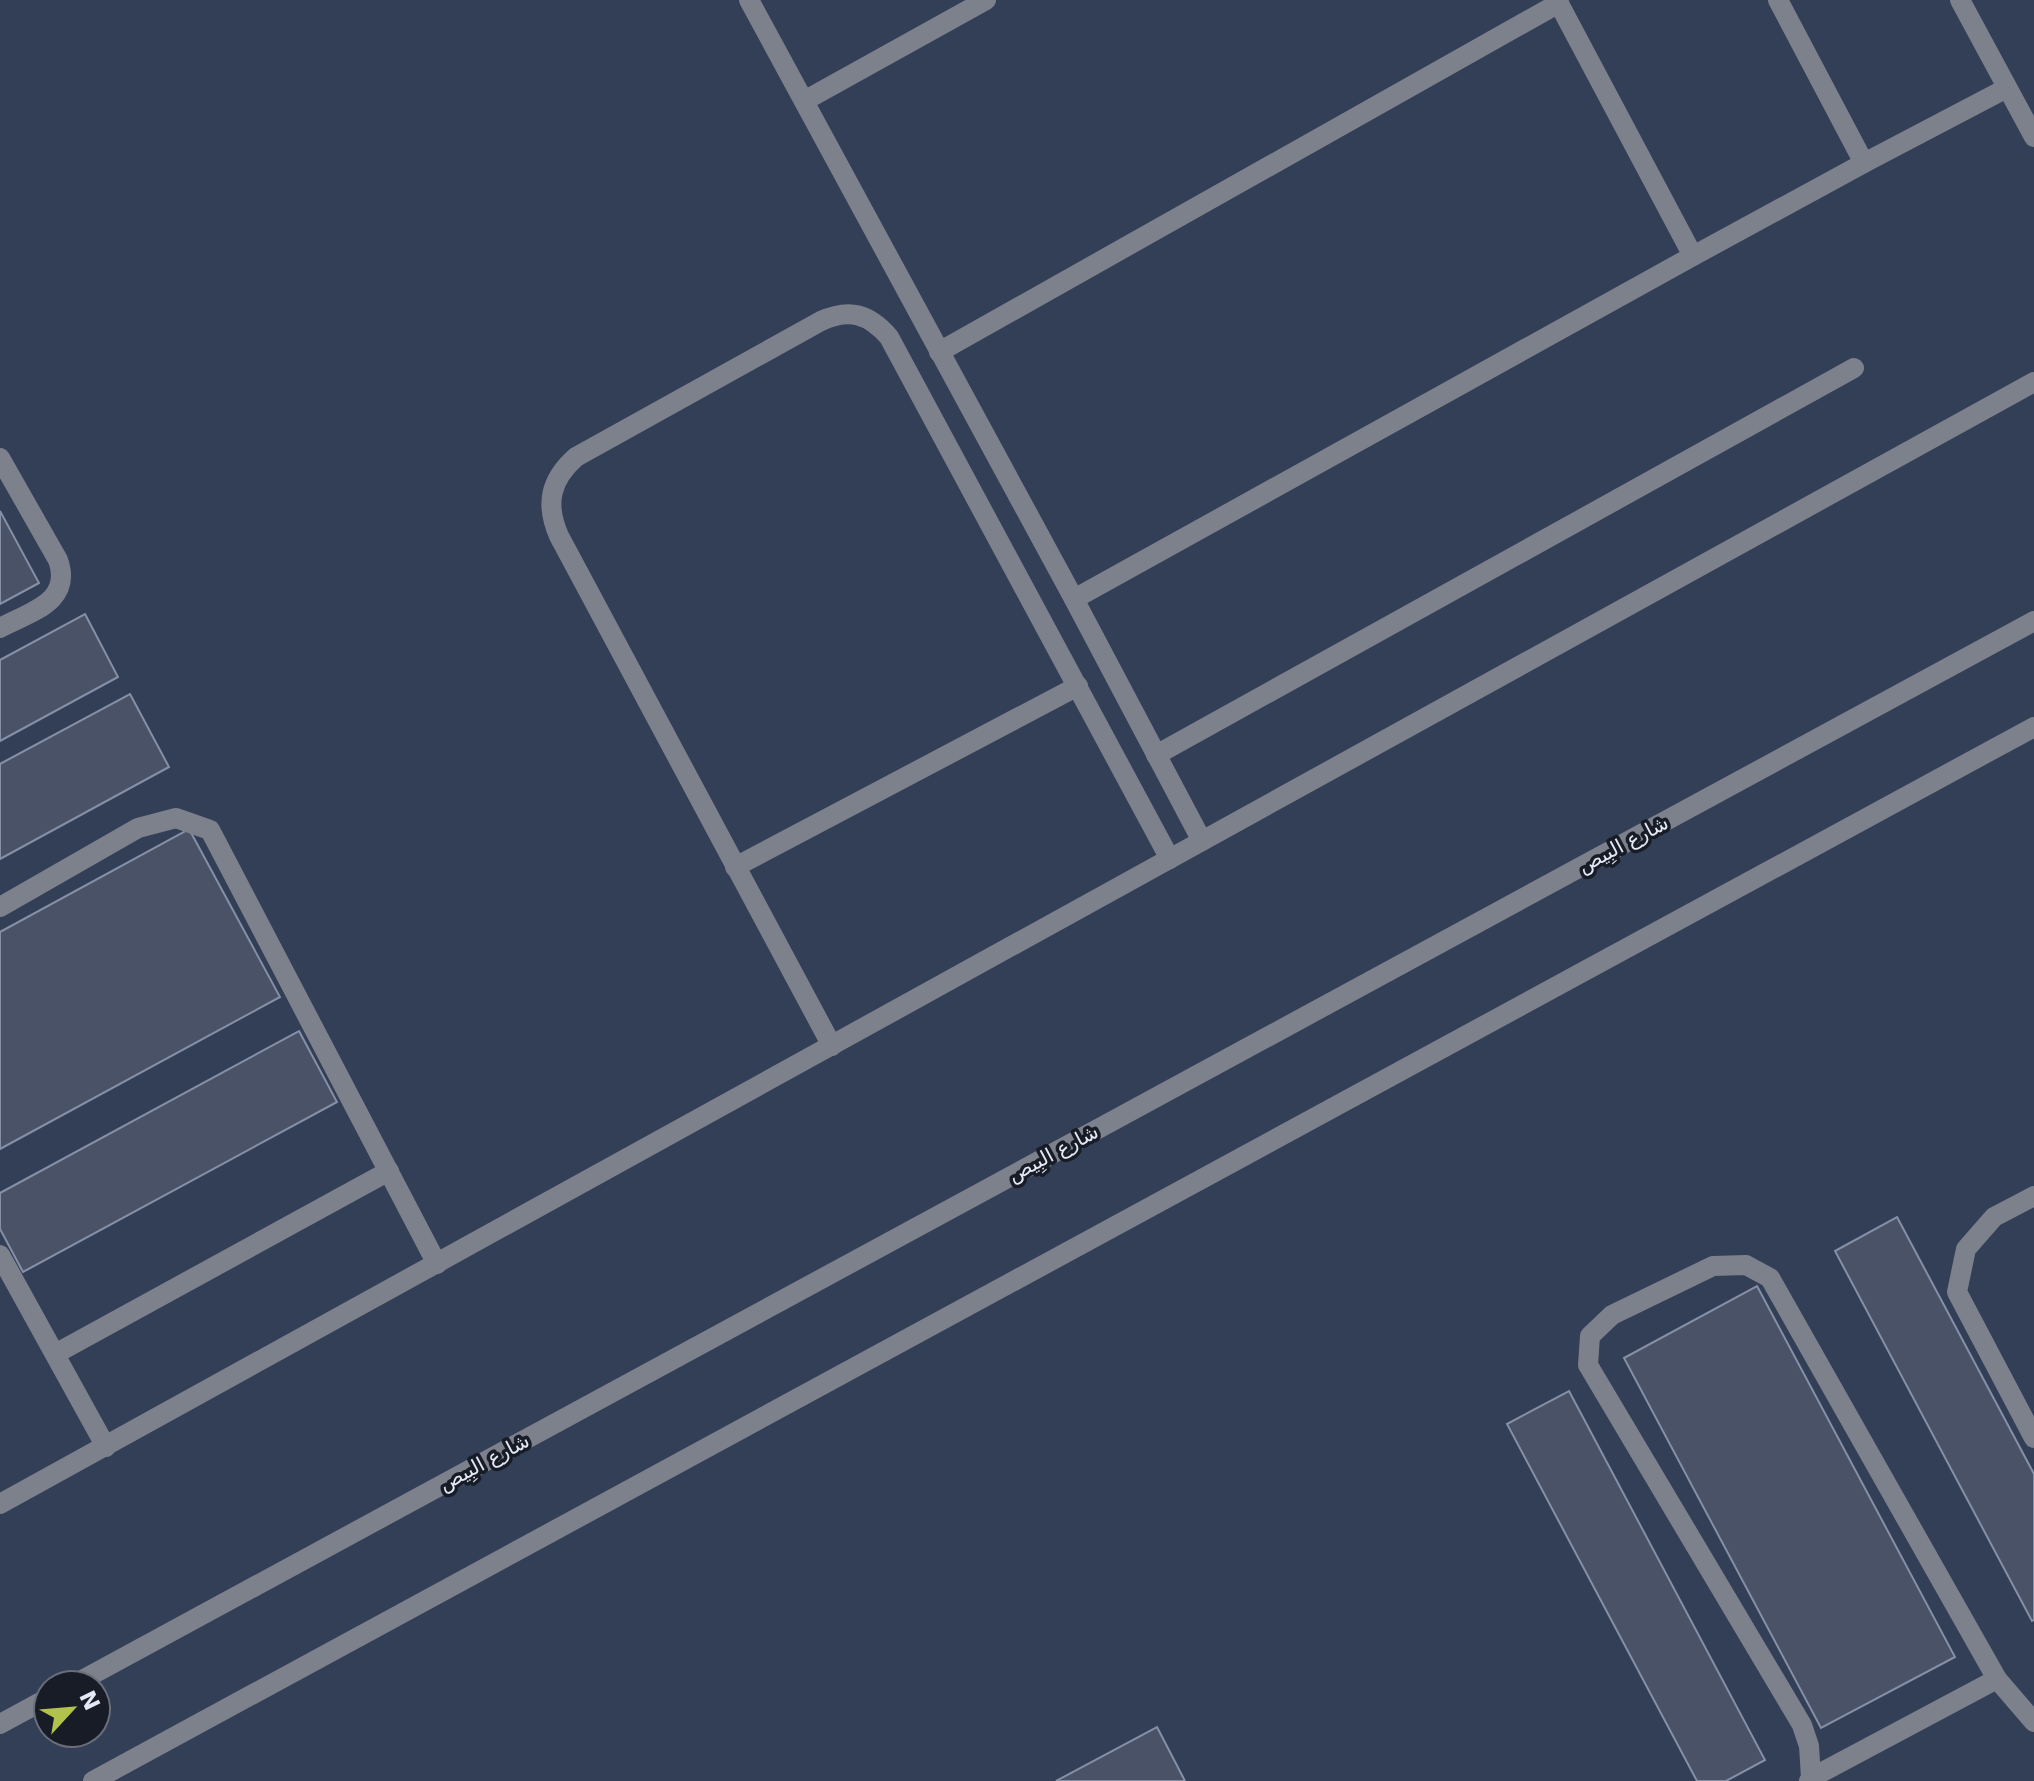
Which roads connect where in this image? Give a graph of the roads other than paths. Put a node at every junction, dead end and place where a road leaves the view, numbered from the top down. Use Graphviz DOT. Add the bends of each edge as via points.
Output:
graph roads {
  1 [pos="749,0"];
  2 [pos="986,0"];
  3 [pos="1778,0"];
  4 [pos="1960,0"];
  5 [pos="1558,2"];
  6 [pos="2007,88"];
  7 [pos="804,101"];
  8 [pos="2032,129"];
  9 [pos="1864,163"];
  10 [pos="1693,256"];
  11 [pos="939,352"];
  12 [pos="1854,368"];
  13 [pos="2034,382"];
  14 [pos="0,458"];
  15 [pos="1074,599"];
  16 [pos="2034,621"];
  17 [pos="0,628"];
  18 [pos="1078,686"];
  19 [pos="2034,727"];
  20 [pos="1156,755"];
  21 [pos="1202,841"];
  22 [pos="1170,859"];
  23 [pos="735,867"];
  24 [pos="0,907"];
  25 [pos="832,1046"];
  26 [pos="389,1171"];
  27 [pos="2034,1196"];
  28 [pos="0,1255"];
  29 [pos="437,1264"];
  30 [pos="55,1354"];
  31 [pos="2034,1438"];
  32 [pos="106,1447"];
  33 [pos="0,1504"];
  34 [pos="102,1669"];
  35 [pos="1997,1679"];
  36 [pos="32,1707"];
  37 [pos="2034,1722"];
  38 [pos="0,1724"];
  39 [pos="1810,1779"];
  40 [pos="93,1781"];
  1 -- 7 [label="street"];
  2 -- 7 [label="street"];
  3 -- 9 [label="street"];
  4 -- 6 [label="street"];
  5 -- 10 [label="street"];
  5 -- 11 [label="street"];
  6 -- 8 [label="street"];
  6 -- 9 [label="street"];
  7 -- 11 [label="street"];
  9 -- 10 [label="street"];
  10 -- 15 [label="street"];
  11 -- 15 [label="street"];
  12 -- 20 [label="street"];
  13 -- 21 [label="street"];
  14 -- 17 [label="street" via="61,570 58,592 50,601"];
  15 -- 20 [label="street"];
  16 -- 34 [label="street, شارع البِيص"];
  18 -- 22 [label="street"];
  18 -- 23 [label="street"];
  18 -- 23 [label="street" via="889,337 858,315 833,315 821,321 576,457 565,466 552,493 550,508 559,536"];
  19 -- 40 [label="street"];
  20 -- 21 [label="street"];
  21 -- 22 [label="street"];
  22 -- 25 [label="street"];
  23 -- 25 [label="street"];
  24 -- 26 [label="street" via="138,828 176,818 210,830"];
  25 -- 29 [label="street"];
  26 -- 29 [label="street"];
  26 -- 30 [label="street"];
  27 -- 31 [label="street" via="1994,1217 1966,1249 1957,1292"];
  28 -- 30 [label="street"];
  29 -- 32 [label="street"];
  30 -- 32 [label="street"];
  32 -- 33 [label="street"];
  35 -- 37 [label="street"];
  35 -- 39 [label="street"];
  35 -- 39 [label="street" via="1770,1278 1746,1265 1713,1266 1612,1315 1590,1336 1588,1365 1802,1725"];
  36 -- 38 [label="street"];
}
